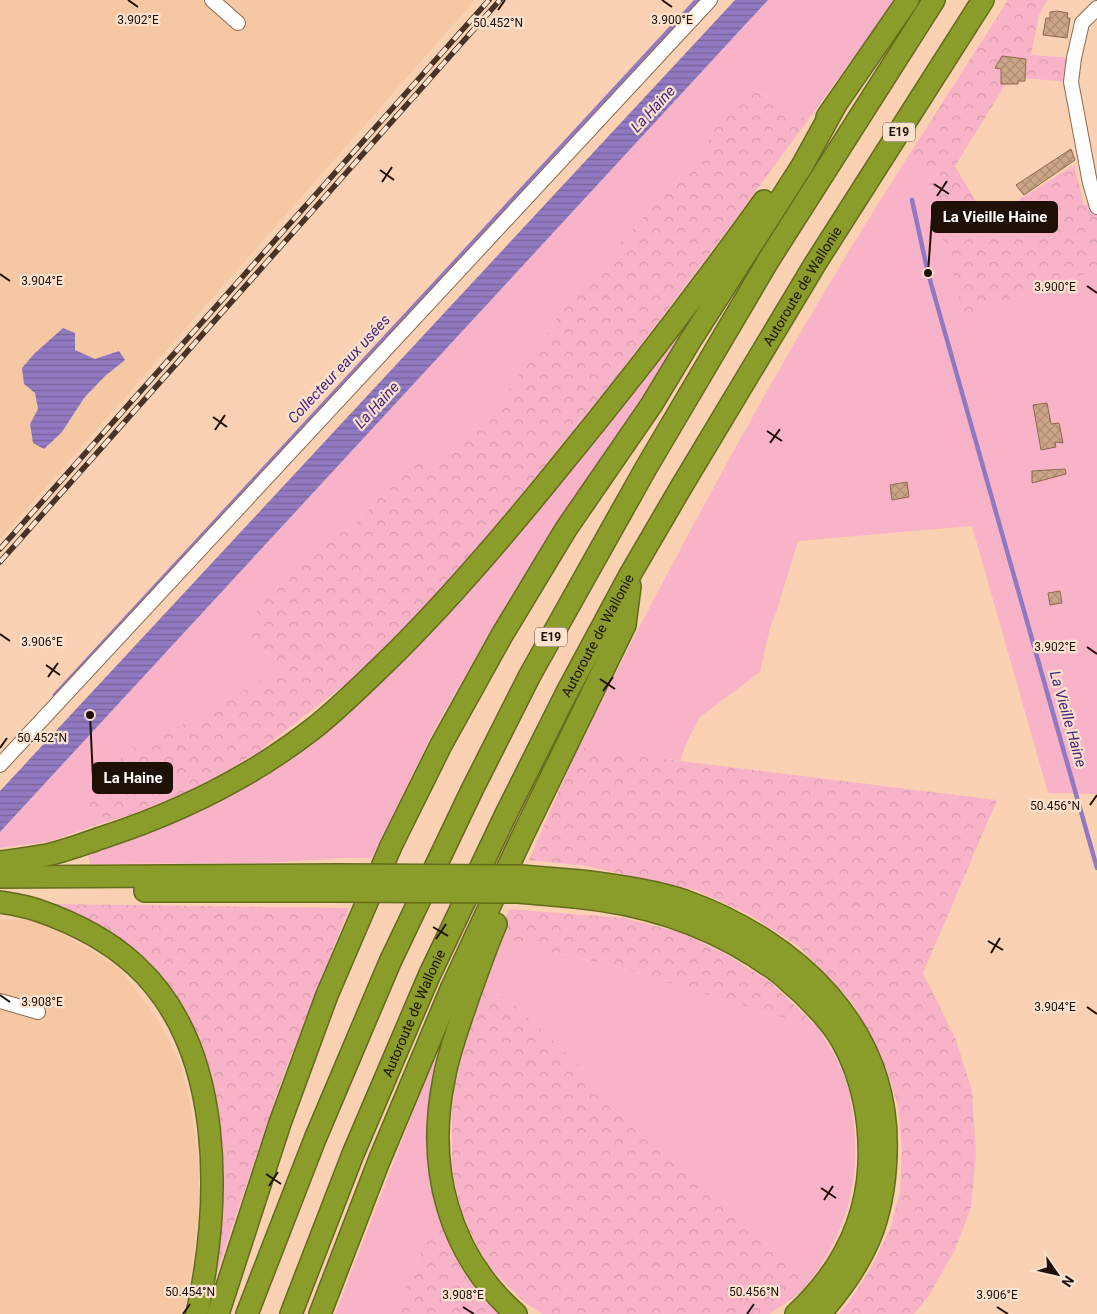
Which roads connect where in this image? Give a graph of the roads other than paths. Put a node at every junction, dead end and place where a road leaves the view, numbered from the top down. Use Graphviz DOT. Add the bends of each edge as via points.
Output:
graph roads {
  1 [pos="212,0"];
  2 [pos="710,0"];
  3 [pos="908,0"];
  4 [pos="934,0"];
  5 [pos="983,0"];
  6 [pos="1097,8"];
  7 [pos="238,23"];
  8 [pos="835,106"];
  9 [pos="1097,207"];
  10 [pos="631,573"];
  11 [pos="557,764"];
  12 [pos="0,765"];
  13 [pos="0,862"];
  14 [pos="0,877"];
  15 [pos="335,883"];
  16 [pos="578,889"];
  17 [pos="0,890"];
  18 [pos="0,902"];
  19 [pos="0,1001"];
  20 [pos="38,1012"];
  21 [pos="197,1314"];
  22 [pos="218,1314"];
  23 [pos="247,1314"];
  24 [pos="291,1314"];
  25 [pos="320,1314"];
  26 [pos="516,1314"];
  27 [pos="796,1314"];
  28 [pos="820,1314"];
  1 -- 7 [label="street"];
  2 -- 12 [label="street"];
  3 -- 8 [label="highway"];
  4 -- 23 [label="highway, E19" via="763,270 641,476 530,675 390,962 315,1139"];
  5 -- 10 [label="highway, Autoroute de Wallonie / E19" via="815,264"];
  6 -- 9 [label="street" via="1082,23 1072,82"];
  8 -- 13 [label="highway" via="632,378 507,532 432,616 363,684 314,728 222,788 134,827 47,855"];
  8 -- 22 [label="highway" via="802,166 652,404 566,530 502,635 441,745 391,846 326,995 280,1123"];
  10 -- 11 [label="highway" via="625,625"];
  10 -- 24 [label="highway, Autoroute de Wallonie / E19" via="566,694 429,976"];
  11 -- 25 [label="highway" via="452,987 379,1161"];
  11 -- 26 [label="highway" via="454,1038 438,1118 439,1163 448,1209 460,1242 477,1272"];
  14 -- 15 [label="highway"];
  15 -- 16 [label="highway, bridge" via="518,892"];
  15 -- 17 [label="highway"];
  16 -- 27 [label="highway" via="605,900 696,925 738,946 778,971 816,1007 842,1041 866,1105 870,1148 868,1190 858,1224 842,1259 820,1291"];
  16 -- 28 [label="highway" via="644,891 719,915 785,954 816,980 845,1014 863,1044 878,1082 884,1110 887,1144 885,1180 876,1222 863,1255"];
  18 -- 21 [label="highway" via="36,909 86,930 113,947 150,980 179,1024 194,1060 210,1131 212,1203"];
  19 -- 20 [label="street"];
}
